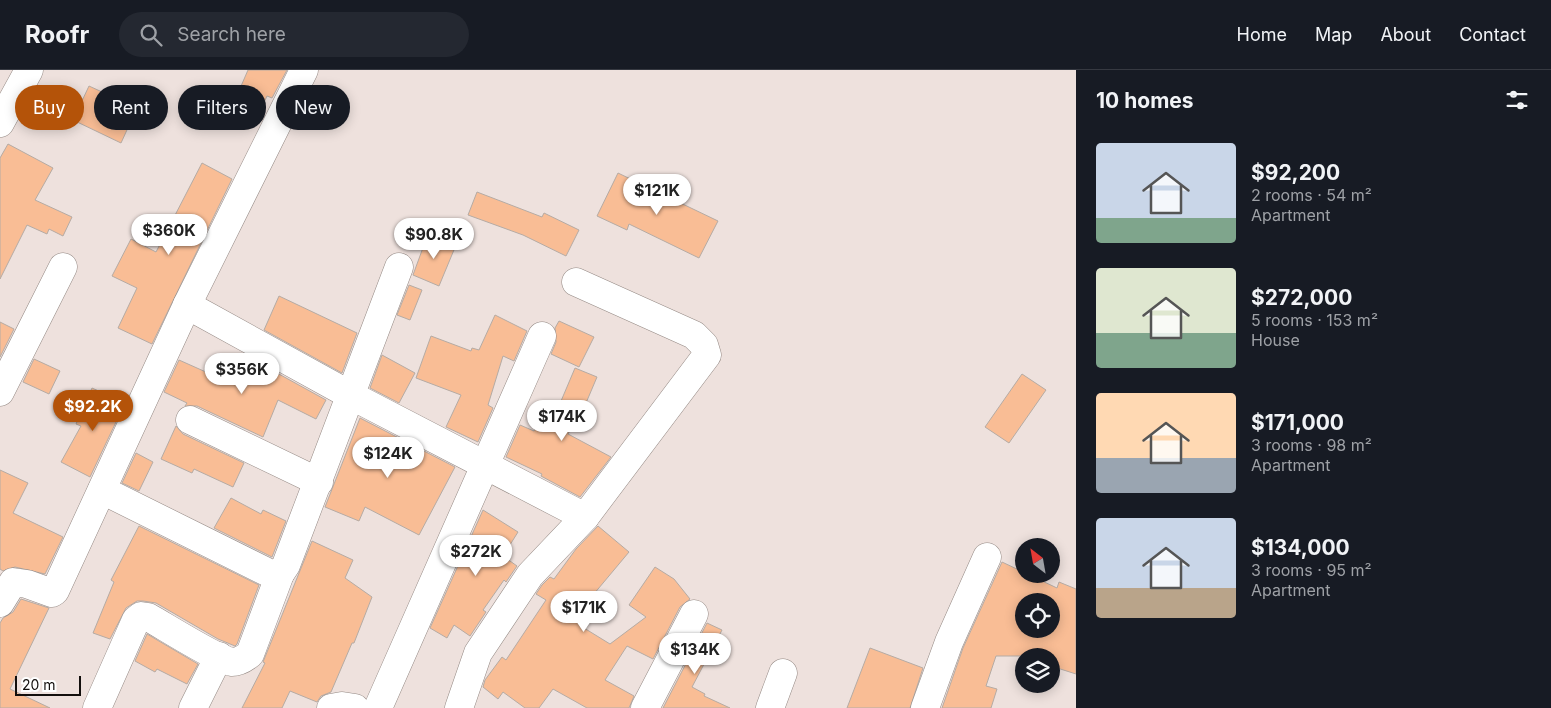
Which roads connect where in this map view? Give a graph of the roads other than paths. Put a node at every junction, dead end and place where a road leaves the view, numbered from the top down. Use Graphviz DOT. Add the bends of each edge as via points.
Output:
graph roads {
  1 [pos="29,70"];
  2 [pos="304,70"];
  3 [pos="0,122"];
  4 [pos="63,267"];
  5 [pos="399,267"];
  6 [pos="576,282"];
  7 [pos="188,305"];
  8 [pos="542,336"];
  9 [pos="0,392"];
  10 [pos="352,396"];
  11 [pos="190,420"];
  12 [pos="486,464"];
  13 [pos="319,482"];
  14 [pos="102,490"];
  15 [pos="585,517"];
  16 [pos="987,557"];
  17 [pos="280,574"];
  18 [pos="0,603"];
  19 [pos="694,614"];
  20 [pos="219,656"];
  21 [pos="783,673"];
  22 [pos="97,708"];
  23 [pos="194,708"];
  24 [pos="331,708"];
  25 [pos="355,708"];
  26 [pos="378,708"];
  27 [pos="459,708"];
  28 [pos="645,708"];
  29 [pos="770,708"];
  30 [pos="925,708"];
  1 -- 3 [label="street"];
  2 -- 7 [label="street"];
  4 -- 9 [label="street"];
  5 -- 10 [label="street"];
  6 -- 15 [label="street" via="694,335 704,345 707,355"];
  7 -- 10 [label="street"];
  7 -- 14 [label="street"];
  8 -- 12 [label="street"];
  10 -- 12 [label="street"];
  10 -- 13 [label="street"];
  11 -- 13 [label="street"];
  12 -- 15 [label="street"];
  12 -- 26 [label="street"];
  13 -- 17 [label="street"];
  14 -- 17 [label="street" via="271,574"];
  14 -- 18 [label="street" via="54,592 13,582"];
  15 -- 27 [label="street" via="530,575 478,653"];
  16 -- 30 [label="street" via="948,642"];
  17 -- 20 [label="street" via="250,654 232,662"];
  19 -- 28 [label="street"];
  20 -- 22 [label="street" via="141,616 136,620"];
  20 -- 23 [label="street"];
  21 -- 29 [label="street"];
  24 -- 25 [label="street"];
}
